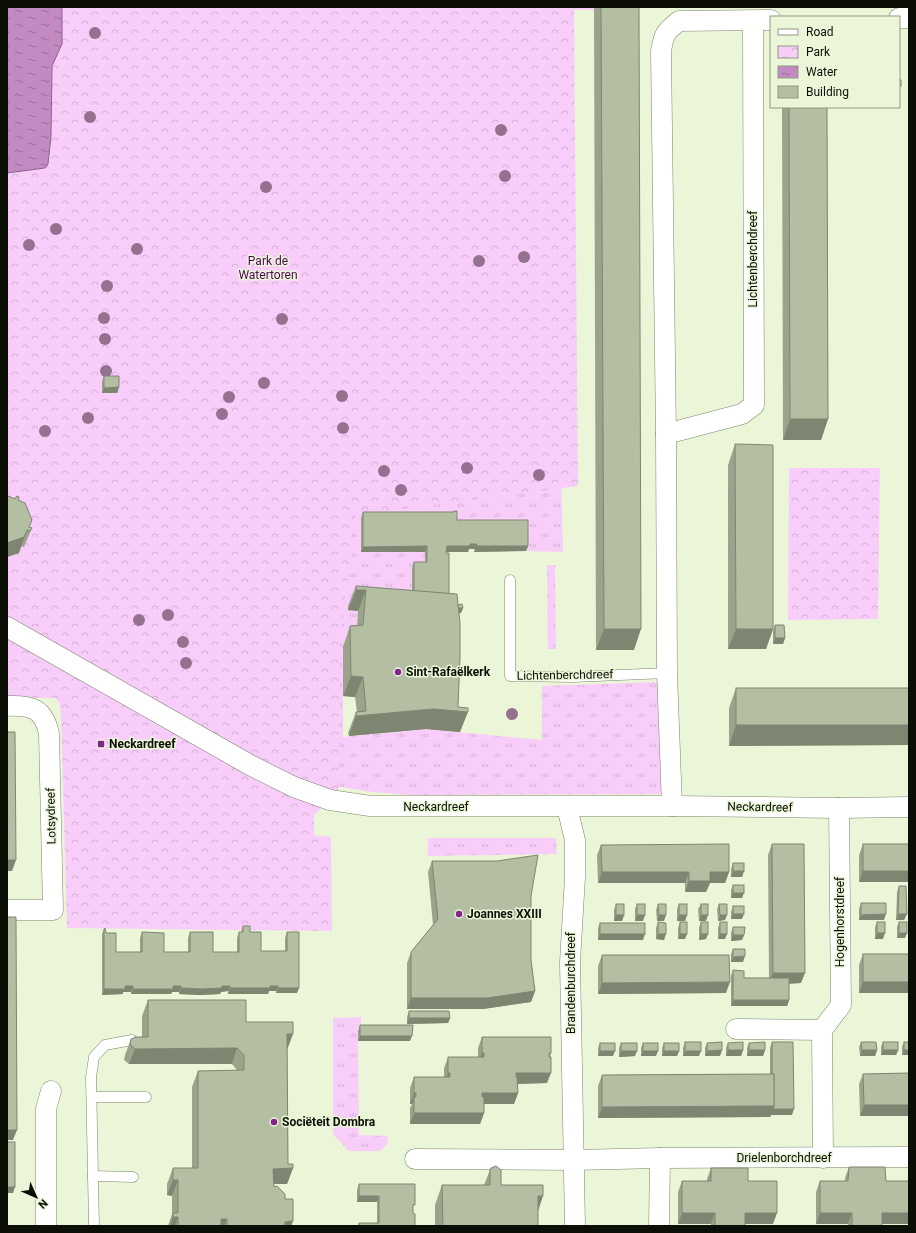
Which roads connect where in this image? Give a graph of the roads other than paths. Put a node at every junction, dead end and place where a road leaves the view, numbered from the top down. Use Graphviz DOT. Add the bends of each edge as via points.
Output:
graph roads {
  1 [pos="762,21"];
  2 [pos="666,434"];
  3 [pos="510,580"];
  4 [pos="7,628"];
  5 [pos="667,673"];
  6 [pos="7,706"];
  7 [pos="672,806"];
  8 [pos="567,807"];
  9 [pos="909,807"];
  10 [pos="839,808"];
  11 [pos="7,910"];
  12 [pos="736,1029"];
  13 [pos="822,1030"];
  14 [pos="132,1040"];
  15 [pos="51,1091"];
  16 [pos="92,1096"];
  17 [pos="146,1097"];
  18 [pos="909,1157"];
  19 [pos="660,1158"];
  20 [pos="823,1158"];
  21 [pos="415,1159"];
  22 [pos="574,1160"];
  23 [pos="93,1176"];
  24 [pos="134,1177"];
  25 [pos="46,1226"];
  26 [pos="94,1226"];
  27 [pos="575,1226"];
  28 [pos="659,1226"];
  1 -- 2 [label="street, Lichtenberchdreef" via="754,405 742,414"];
  1 -- 2 [label="street" via="678,21 664,36 661,51"];
  2 -- 5 [label="street"];
  3 -- 5 [label="lane, Lichtenberchdreef" via="510,676 572,677"];
  4 -- 8 [label="street, Neckardreef" via="250,765 321,798 370,806"];
  5 -- 7 [label="street"];
  6 -- 11 [label="street, Lotsydreef" via="31,708 42,713 47,722 53,910"];
  7 -- 8 [label="street, Neckardreef"];
  7 -- 10 [label="street, Neckardreef"];
  8 -- 22 [label="street, Brandenburchdreef" via="575,840 570,962"];
  9 -- 10 [label="street, Neckardreef"];
  10 -- 13 [label="street, Hogenhorstdreef" via="840,1005"];
  12 -- 13 [label="street"];
  13 -- 20 [label="street"];
  14 -- 16 [label="lane" via="105,1045 94,1057"];
  15 -- 25 [label="street" via="46,1109"];
  16 -- 17 [label="lane"];
  16 -- 23 [label="lane"];
  18 -- 20 [label="street, Drielenborchdreef"];
  19 -- 20 [label="street, Drielenborchdreef"];
  19 -- 22 [label="street, Drielenborchdreef"];
  19 -- 28 [label="street"];
  21 -- 22 [label="street"];
  22 -- 27 [label="street, Brandenburchdreef"];
  23 -- 24 [label="lane"];
  23 -- 26 [label="lane"];
}
